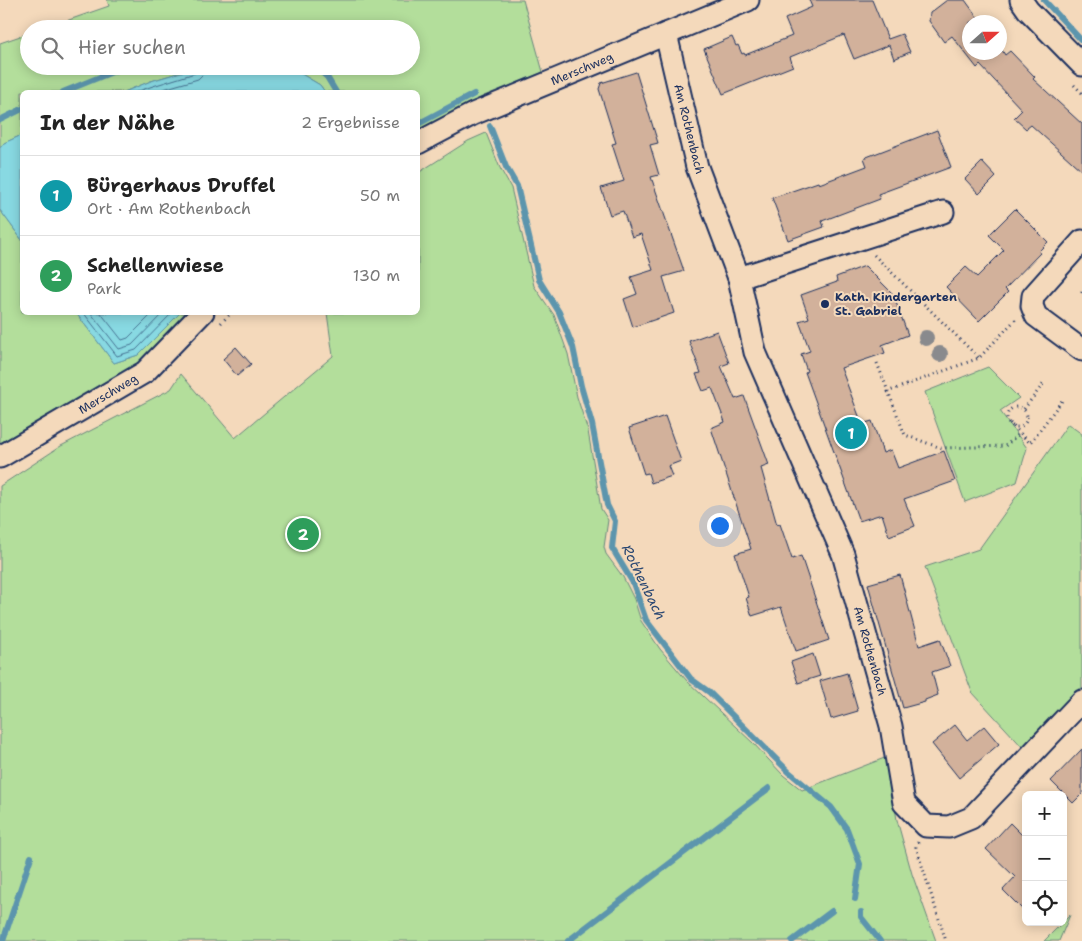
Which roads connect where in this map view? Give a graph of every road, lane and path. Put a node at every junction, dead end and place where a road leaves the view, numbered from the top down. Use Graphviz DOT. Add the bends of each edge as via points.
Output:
graph roads {
  1 [pos="748,0"];
  2 [pos="1021,0"];
  3 [pos="666,34"];
  4 [pos="1082,66"];
  5 [pos="420,142"];
  6 [pos="943,212"];
  7 [pos="859,240"];
  8 [pos="1082,241"];
  9 [pos="739,278"];
  10 [pos="1082,292"];
  11 [pos="1082,296"];
  12 [pos="1032,306"];
  13 [pos="200,315"];
  14 [pos="1082,350"];
  15 [pos="979,358"];
  16 [pos="877,364"];
  17 [pos="1044,383"];
  18 [pos="887,392"];
  19 [pos="1064,398"];
  20 [pos="1024,409"];
  21 [pos="1010,424"];
  22 [pos="1019,434"];
  23 [pos="0,457"];
  24 [pos="1082,701"];
  25 [pos="926,826"];
  26 [pos="946,941"];
  1 -- 3 [label="street, Merschweg"];
  2 -- 4 [label="street"];
  3 -- 5 [label="street, Merschweg" via="473,114"];
  3 -- 9 [label="street, Am Rothenbach" via="697,167"];
  6 -- 7 [label="street"];
  7 -- 9 [label="street"];
  7 -- 15 [label="path"];
  8 -- 12 [label="street" via="1033,296"];
  9 -- 25 [label="street, Am Rothenbach" via="755,352 843,554 891,726 904,803"];
  10 -- 11 [label="path"];
  12 -- 14 [label="street" via="1036,316"];
  12 -- 15 [label="path"];
  13 -- 23 [label="street, Merschweg" via="145,372"];
  15 -- 18 [label="path"];
  16 -- 18 [label="path"];
  17 -- 20 [label="path"];
  18 -- 22 [label="path" via="905,435 941,448 1005,446"];
  19 -- 22 [label="path" via="1030,443"];
  20 -- 21 [label="path" via="1010,409"];
  20 -- 21 [label="path" via="1028,416 1025,424 1017,427"];
  21 -- 22 [label="path"];
  24 -- 25 [label="street" via="971,818 949,828"];
  25 -- 26 [label="path" via="916,848"];
}
